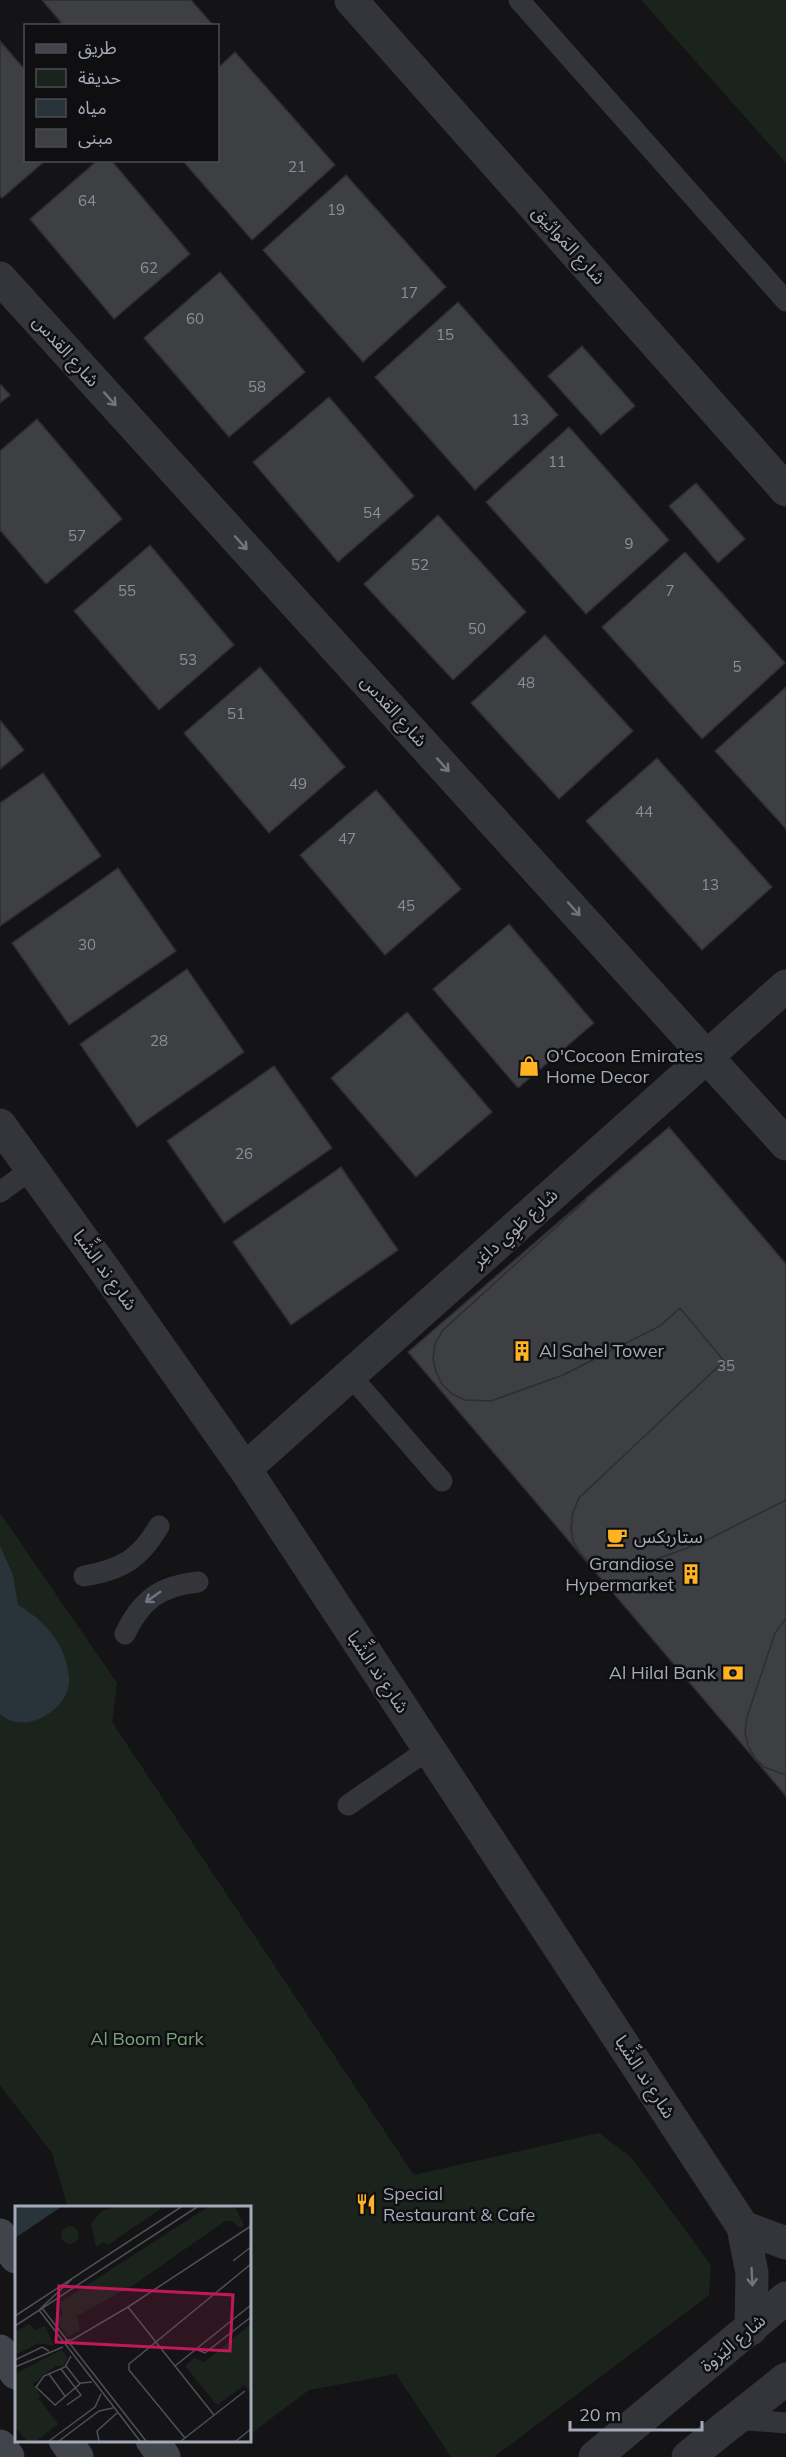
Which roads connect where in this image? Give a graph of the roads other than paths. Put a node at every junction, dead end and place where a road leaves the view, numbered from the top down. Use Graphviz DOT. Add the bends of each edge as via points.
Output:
graph roads {
  1 [pos="351,0"];
  2 [pos="519,0"];
  3 [pos="0,278"];
  4 [pos="786,301"];
  5 [pos="786,490"];
  6 [pos="786,986"];
  7 [pos="708,1056"];
  8 [pos="0,1125"];
  9 [pos="786,1144"];
  10 [pos="32,1169"];
  11 [pos="0,1192"];
  12 [pos="350,1375"];
  13 [pos="245,1469"];
  14 [pos="442,1480"];
  15 [pos="159,1526"];
  16 [pos="84,1576"];
  17 [pos="198,1582"];
  18 [pos="125,1634"];
  19 [pos="429,1749"];
  20 [pos="348,1805"];
  21 [pos="743,2227"];
  22 [pos="0,2235"];
  23 [pos="786,2243"];
  24 [pos="15,2256"];
  25 [pos="786,2298"];
  26 [pos="751,2329"];
  27 [pos="0,2351"];
  28 [pos="15,2372"];
  29 [pos="786,2379"];
  30 [pos="736,2419"];
  31 [pos="786,2423"];
  32 [pos="67,2442"];
  33 [pos="153,2442"];
  34 [pos="0,2446"];
  35 [pos="8,2457"];
  36 [pos="78,2457"];
  37 [pos="164,2457"];
  38 [pos="596,2457"];
  39 [pos="688,2457"];
  1 -- 5 [label="street, شارع المَواثِيق"];
  2 -- 4 [label="lane"];
  3 -- 7 [label="street, شارع القدس, one-way"];
  6 -- 7 [label="street, شارع طَوِي داغِر"];
  7 -- 9 [label="street, شارع القدس"];
  7 -- 12 [label="street, شارع طَوِي داغِر"];
  8 -- 10 [label="street, شارع ند الشِّبا"];
  10 -- 11 [label="lane"];
  10 -- 13 [label="street, شارع ند الشِّبا"];
  12 -- 13 [label="street, شارع طَوِي داغِر"];
  12 -- 14 [label="lane"];
  13 -- 19 [label="street, شارع ند الشِّبا"];
  15 -- 16 [label="lane" via="137,1556 120,1567"];
  17 -- 18 [label="lane, one-way" via="166,1588 153,1597 141,1607"];
  19 -- 20 [label="lane"];
  19 -- 21 [label="street, شارع ند الشِّبا"];
  21 -- 23 [label="street"];
  21 -- 26 [label="street, شارع ند الشِّبا, one-way" via="752,2273"];
  22 -- 24 [label="main road"];
  25 -- 26 [label="street, شارع اليَزوة"];
  26 -- 38 [label="street, شارع اليَزوة"];
  27 -- 28 [label="main road"];
  29 -- 30 [label="street"];
  30 -- 31 [label="lane"];
  30 -- 39 [label="street"];
  32 -- 36 [label="main road"];
  33 -- 37 [label="main road"];
  34 -- 35 [label="main road"];
}
